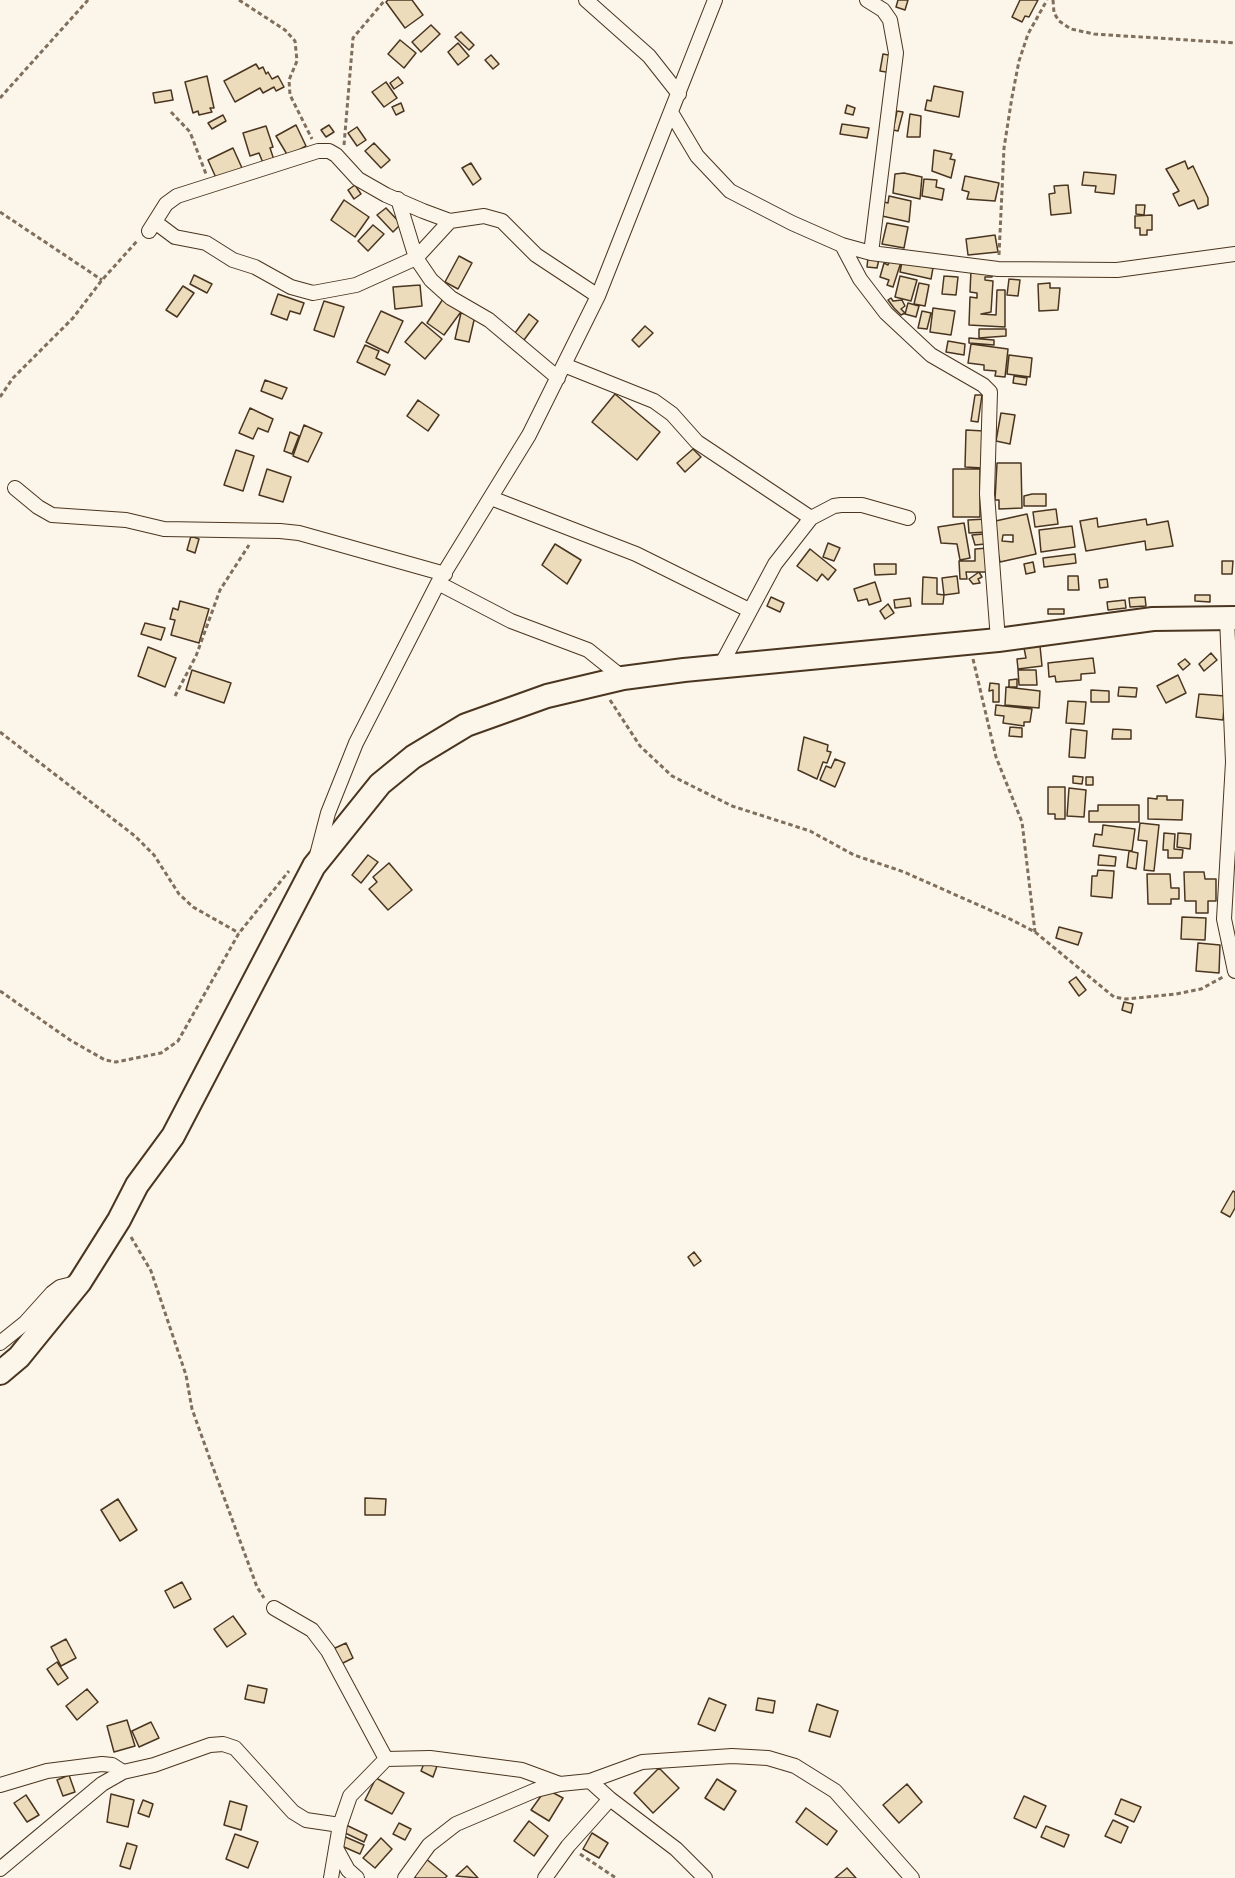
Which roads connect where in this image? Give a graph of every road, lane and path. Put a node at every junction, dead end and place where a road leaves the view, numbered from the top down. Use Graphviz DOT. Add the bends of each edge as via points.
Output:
graph roads {
  1 [pos="88,0"];
  2 [pos="239,0"];
  3 [pos="385,0"];
  4 [pos="586,0"];
  5 [pos="715,0"];
  6 [pos="867,0"];
  7 [pos="1047,0"];
  8 [pos="1053,0"];
  9 [pos="1235,43"];
  10 [pos="679,94"];
  11 [pos="0,98"];
  12 [pos="171,112"];
  13 [pos="672,114"];
  14 [pos="318,151"];
  15 [pos="342,161"];
  16 [pos="211,186"];
  17 [pos="398,200"];
  18 [pos="0,212"];
  19 [pos="450,221"];
  20 [pos="152,227"];
  21 [pos="843,245"];
  22 [pos="871,253"];
  23 [pos="1235,254"];
  24 [pos="416,258"];
  25 [pos="998,269"];
  26 [pos="102,280"];
  27 [pos="598,296"];
  28 [pos="564,365"];
  29 [pos="558,378"];
  30 [pos="0,397"];
  31 [pos="15,488"];
  32 [pos="491,498"];
  33 [pos="811,518"];
  34 [pos="908,518"];
  35 [pos="259,531"];
  36 [pos="441,578"];
  37 [pos="749,610"];
  38 [pos="1231,618"];
  39 [pos="998,640"];
  40 [pos="969,642"];
  41 [pos="720,667"];
  42 [pos="623,678"];
  43 [pos="599,684"];
  44 [pos="175,696"];
  45 [pos="0,732"];
  46 [pos="305,864"];
  47 [pos="1035,932"];
  48 [pos="239,933"];
  49 [pos="1235,970"];
  50 [pos="0,991"];
  51 [pos="119,1220"];
  52 [pos="80,1282"];
  53 [pos="0,1343"];
  54 [pos="0,1373"];
  55 [pos="274,1608"];
  56 [pos="386,1759"];
  57 [pos="123,1772"];
  58 [pos="590,1781"];
  59 [pos="560,1784"];
  60 [pos="0,1785"];
  61 [pos="610,1799"];
  62 [pos="340,1825"];
  63 [pos="568,1845"];
  64 [pos="336,1848"];
  65 [pos="0,1869"];
  66 [pos="331,1878"];
  67 [pos="357,1878"];
  68 [pos="405,1878"];
  69 [pos="545,1878"];
  70 [pos="616,1878"];
  71 [pos="705,1878"];
  72 [pos="912,1878"];
  1 -- 11 [label="path"];
  2 -- 14 [label="path" via="295,41 297,61 289,80 290,94"];
  3 -- 15 [label="path" via="353,38"];
  4 -- 10 [label="street" via="649,56"];
  5 -- 10 [label="street"];
  6 -- 22 [label="street" via="890,20 896,53"];
  7 -- 25 [label="path" via="1028,34 1012,96 1004,148"];
  8 -- 9 [label="path" via="1054,13 1071,29 1094,34"];
  10 -- 13 [label="street"];
  12 -- 16 [label="path" via="190,132"];
  13 -- 21 [label="street" via="697,156 730,191 760,209"];
  13 -- 27 [label="street"];
  14 -- 15 [label="street" via="332,152"];
  14 -- 16 [label="street"];
  15 -- 17 [label="street" via="354,177"];
  16 -- 20 [label="street" via="172,198"];
  17 -- 19 [label="street"];
  17 -- 24 [label="street"];
  18 -- 26 [label="path"];
  19 -- 24 [label="street"];
  19 -- 27 [label="street" via="484,216 502,221 536,255"];
  20 -- 24 [label="street" via="208,244 291,287 313,293 356,285"];
  20 -- 26 [label="path"];
  21 -- 22 [label="street"];
  21 -- 39 [label="street" via="860,279 886,313 931,354 990,392 987,494"];
  22 -- 25 [label="street"];
  23 -- 25 [label="street" via="1117,270"];
  24 -- 29 [label="street" via="431,280 451,298 489,320"];
  26 -- 30 [label="path"];
  27 -- 28 [label="street"];
  28 -- 29 [label="street"];
  28 -- 33 [label="street" via="654,401 672,414 697,442"];
  29 -- 32 [label="street" via="530,435"];
  31 -- 35 [label="street" via="52,515 126,520 164,529"];
  32 -- 36 [label="street"];
  32 -- 37 [label="street" via="636,554"];
  33 -- 34 [label="street" via="842,505"];
  33 -- 37 [label="street" via="775,564"];
  35 -- 36 [label="street" via="299,533"];
  35 -- 44 [label="path" via="220,590 196,656"];
  36 -- 42 [label="street" via="511,621 588,650"];
  36 -- 46 [label="street" via="356,743"];
  37 -- 41 [label="street"];
  38 -- 39 [label="main road" via="1153,619"];
  38 -- 49 [label="street" via="1233,762 1224,919"];
  39 -- 40 [label="main road"];
  40 -- 41 [label="main road"];
  40 -- 47 [label="path" via="996,757 1022,822"];
  41 -- 42 [label="main road"];
  42 -- 43 [label="main road"];
  43 -- 46 [label="main road" via="548,696 466,725 413,757 380,784"];
  43 -- 47 [label="path" via="640,746 672,776 732,806 810,831 854,855 904,872"];
  45 -- 48 [label="path" via="135,836 193,907"];
  46 -- 48 [label="path"];
  46 -- 51 [label="main road" via="173,1136 137,1185"];
  47 -- 49 [label="path" via="1114,997 1137,998 1201,989"];
  48 -- 50 [label="path" via="178,1041 161,1053 116,1062 105,1060"];
  51 -- 52 [label="main road"];
  51 -- 55 [label="path" via="151,1271 214,1473 257,1587"];
  52 -- 53 [label="street" via="52,1293"];
  52 -- 54 [label="main road" via="19,1357"];
  55 -- 56 [label="street" via="312,1630 328,1651"];
  56 -- 59 [label="street" via="430,1758 522,1770"];
  56 -- 62 [label="street" via="350,1796"];
  57 -- 60 [label="street" via="102,1764 47,1772"];
  57 -- 62 [label="street" via="224,1744 246,1757 293,1812 319,1824"];
  57 -- 65 [label="street" via="102,1784"];
  58 -- 59 [label="street"];
  58 -- 61 [label="street"];
  58 -- 72 [label="street" via="642,1762 732,1756 768,1758 795,1766 835,1791"];
  59 -- 68 [label="street" via="536,1790 456,1824 429,1845"];
  61 -- 63 [label="street"];
  61 -- 71 [label="street" via="676,1849"];
  62 -- 64 [label="street"];
  63 -- 69 [label="street"];
  63 -- 70 [label="path"];
  64 -- 66 [label="street"];
  64 -- 67 [label="street"];
}
